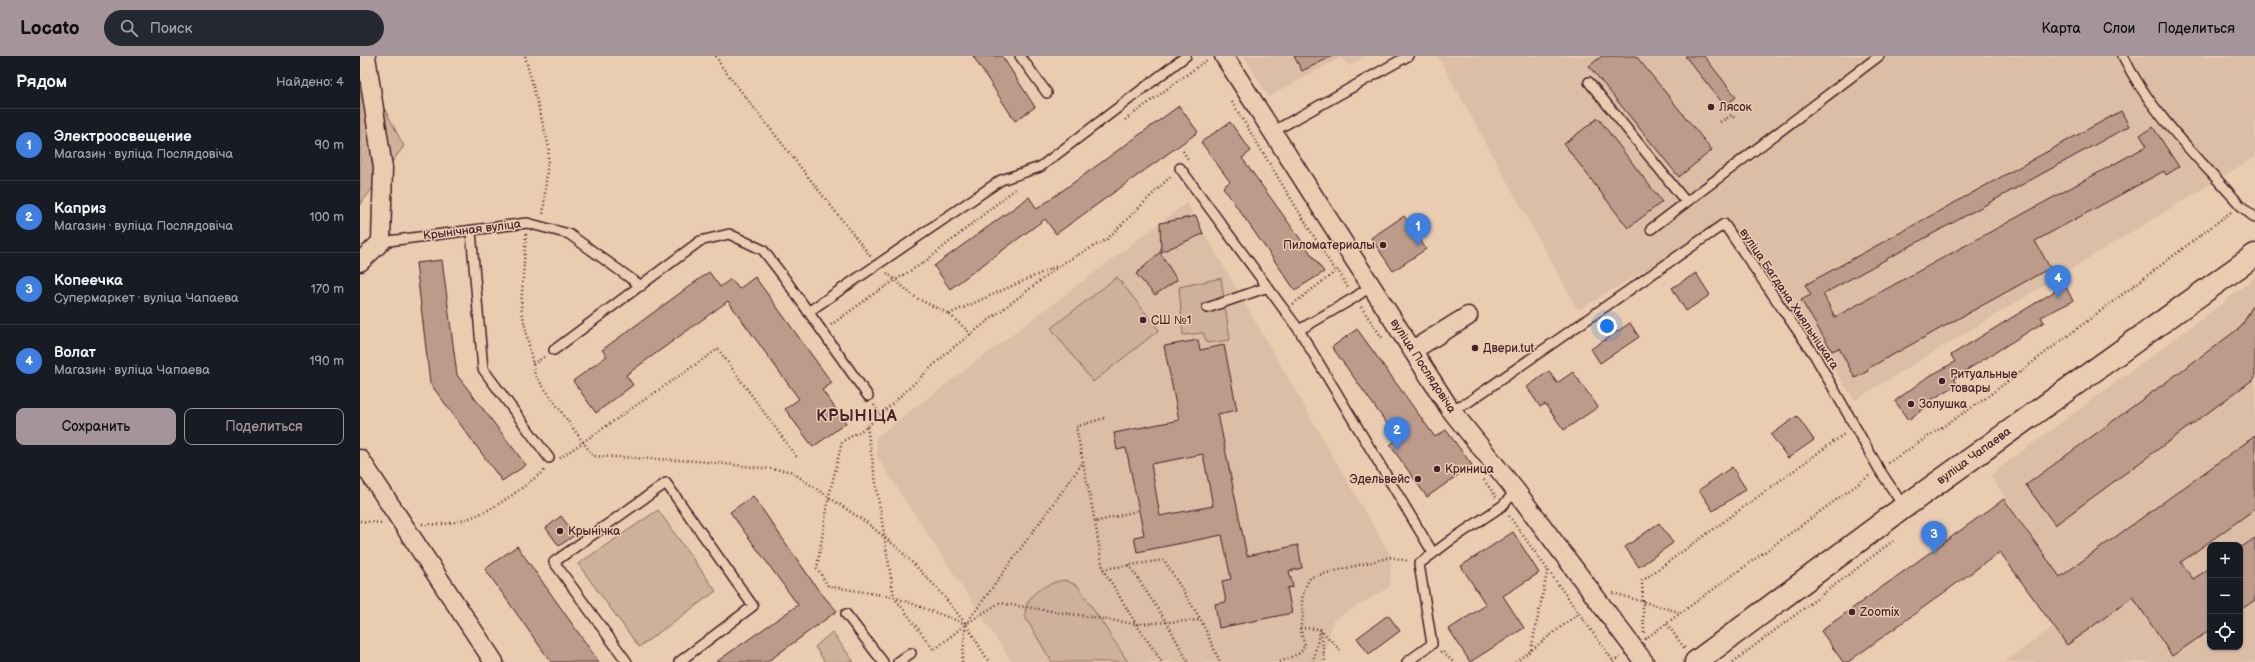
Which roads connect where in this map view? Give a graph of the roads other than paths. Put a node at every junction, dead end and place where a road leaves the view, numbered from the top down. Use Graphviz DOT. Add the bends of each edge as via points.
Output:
graph roads {
  1 [pos="366,56"];
  2 [pos="1020,56"];
  3 [pos="1186,56"];
  4 [pos="1224,56"];
  5 [pos="1408,56"];
  6 [pos="1879,56"];
  7 [pos="2123,56"];
  8 [pos="1589,82"];
  9 [pos="1047,93"];
  10 [pos="1272,132"];
  11 [pos="1180,168"];
  12 [pos="1686,202"];
  13 [pos="2255,218"];
  14 [pos="1651,229"];
  15 [pos="471,231"];
  16 [pos="380,242"];
  17 [pos="2255,255"];
  18 [pos="360,262"];
  19 [pos="641,286"];
  20 [pos="1371,286"];
  21 [pos="1268,287"];
  22 [pos="1207,308"];
  23 [pos="808,312"];
  24 [pos="1468,316"];
  25 [pos="1299,330"];
  26 [pos="554,350"];
  27 [pos="1413,350"];
  28 [pos="868,396"];
  29 [pos="1450,410"];
  30 [pos="549,458"];
  31 [pos="360,459"];
  32 [pos="1516,491"];
  33 [pos="1904,507"];
  34 [pos="1433,553"];
  35 [pos="846,614"];
  36 [pos="911,653"];
  37 [pos="492,658"];
  38 [pos="1693,659"];
  39 [pos="626,662"];
  40 [pos="679,662"];
  41 [pos="884,662"];
  42 [pos="898,662"];
  43 [pos="1407,662"];
  44 [pos="1644,662"];
  1 -- 16 [label="street" via="383,168"];
  2 -- 9 [label="lane"];
  3 -- 23 [label="lane" via="1040,167 1001,180"];
  4 -- 10 [label="street, вуліца Послядовіча"];
  5 -- 10 [label="lane"];
  6 -- 12 [label="lane"];
  7 -- 13 [label="lane" via="2133,78 2157,110 2240,205"];
  8 -- 12 [label="lane"];
  10 -- 20 [label="street, вуліца Послядовіча"];
  11 -- 21 [label="lane"];
  12 -- 14 [label="lane"];
  15 -- 16 [label="lane, Крынічная вуліца"];
  15 -- 19 [label="lane, Крынічная вуліца" via="527,223 569,234"];
  15 -- 30 [label="lane" via="483,370"];
  16 -- 18 [label="street"];
  17 -- 33 [label="main road, вуліца Чапаева"];
  19 -- 23 [label="lane" via="700,241 729,234 763,250"];
  19 -- 26 [label="lane"];
  20 -- 25 [label="lane"];
  20 -- 27 [label="street, вуліца Послядовіча"];
  21 -- 22 [label="lane"];
  21 -- 25 [label="lane"];
  23 -- 28 [label="lane"];
  24 -- 27 [label="street"];
  25 -- 34 [label="lane"];
  27 -- 29 [label="street, вуліца Послядовіча"];
  29 -- 32 [label="street, вуліца Послядовіча"];
  29 -- 33 [label="lane, вуліца Багдана Хмяльніцкага" via="1467,404 1724,224 1815,356 1879,469"];
  31 -- 37 [label="street"];
  32 -- 34 [label="lane" via="1502,506"];
  32 -- 44 [label="street, вуліца Послядовіча"];
  33 -- 38 [label="main road, вуліца Чапаева"];
  34 -- 43 [label="lane" via="1419,564 1432,644"];
  35 -- 41 [label="lane"];
  36 -- 42 [label="lane"];
  39 -- 40 [label="lane" via="554,562 666,483 753,606"];
}
